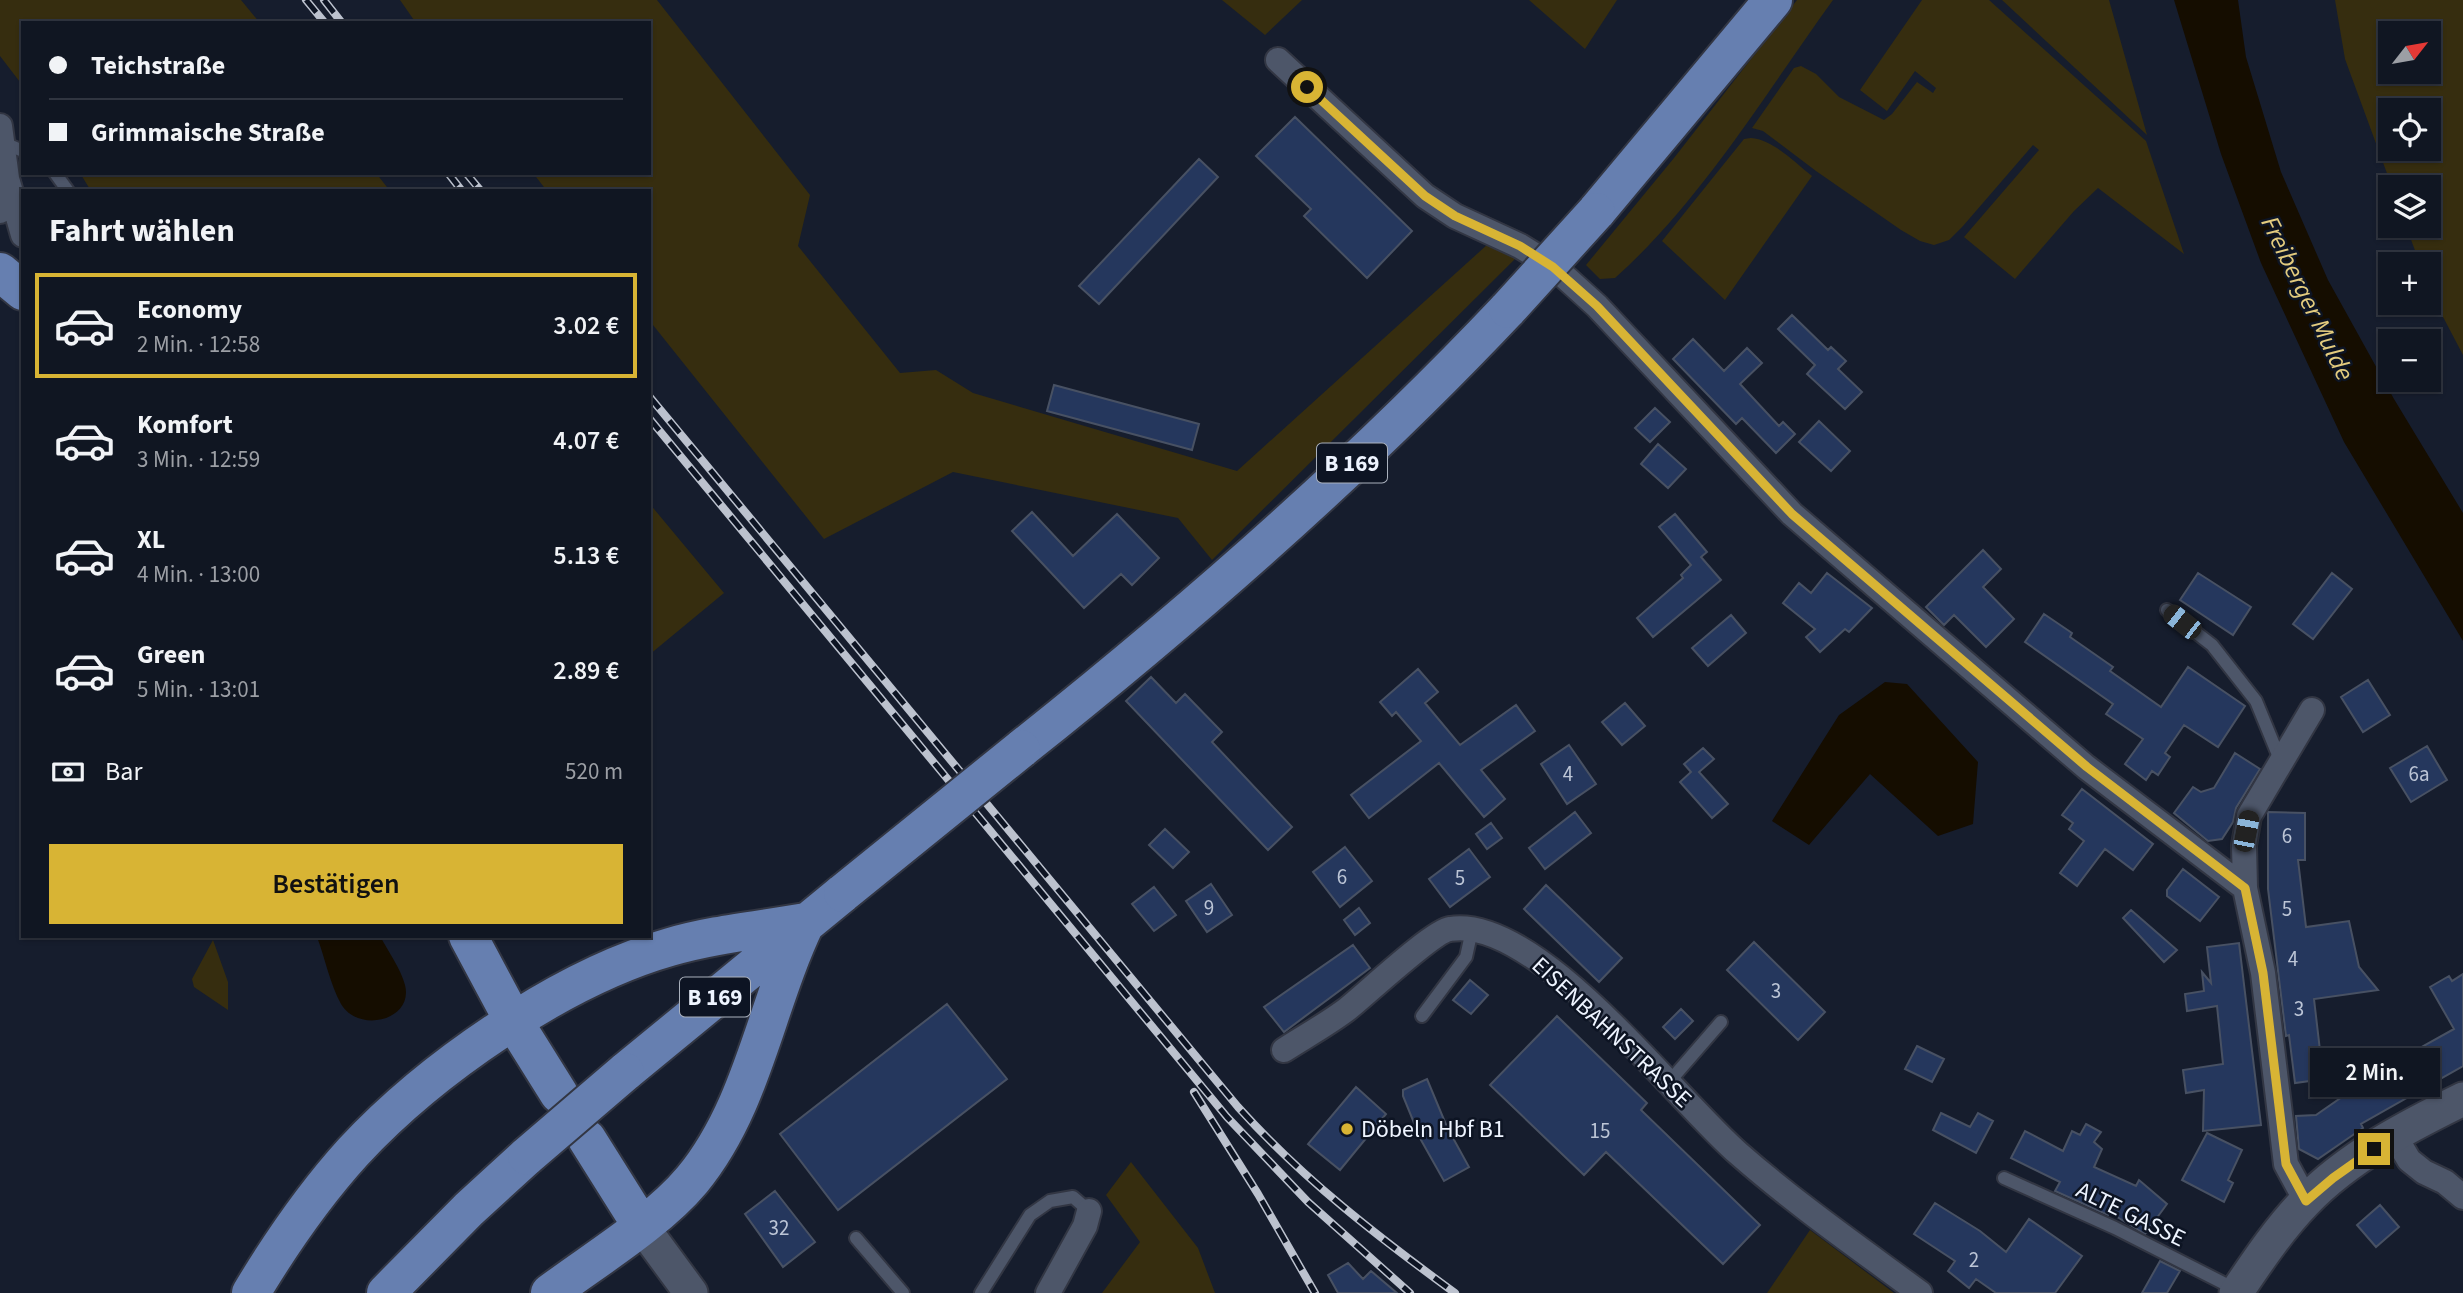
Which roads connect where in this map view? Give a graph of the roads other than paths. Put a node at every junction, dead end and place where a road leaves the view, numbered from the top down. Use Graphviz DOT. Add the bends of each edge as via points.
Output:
graph roads {
  1 [pos="1773,0"];
  2 [pos="1278,60"];
  3 [pos="9,140"];
  4 [pos="7,178"];
  5 [pos="0,211"];
  6 [pos="21,228"];
  7 [pos="0,272"];
  8 [pos="21,289"];
  9 [pos="2167,610"];
  10 [pos="2312,710"];
  11 [pos="2281,762"];
  12 [pos="2245,888"];
  13 [pos="806,922"];
  14 [pos="1472,929"];
  15 [pos="469,938"];
  16 [pos="1422,1016"];
  17 [pos="514,1022"];
  18 [pos="1721,1022"];
  19 [pos="1284,1050"];
  20 [pos="1669,1082"];
  21 [pos="559,1094"];
  22 [pos="2463,1099"];
  23 [pos="2395,1136"];
  24 [pos="587,1139"];
  25 [pos="2004,1178"];
  26 [pos="2463,1197"];
  27 [pos="2306,1201"];
  28 [pos="1089,1211"];
  29 [pos="641,1225"];
  30 [pos="856,1238"];
  31 [pos="2237,1292"];
  32 [pos="251,1293"];
  33 [pos="386,1293"];
  34 [pos="550,1293"];
  35 [pos="691,1293"];
  36 [pos="903,1293"];
  37 [pos="981,1293"];
  38 [pos="1048,1293"];
  39 [pos="1920,1293"];
  1 -- 13 [label="main road, B 169, bridge" via="1596,212 1398,421 1190,610"];
  2 -- 12 [label="street" via="1425,196 1553,267 1597,306 1792,514 2087,767"];
  3 -- 4 [label="street"];
  4 -- 5 [label="street"];
  4 -- 6 [label="street"];
  7 -- 8 [label="main road"];
  9 -- 11 [label="lane" via="2212,645 2256,701"];
  10 -- 11 [label="street"];
  11 -- 12 [label="street" via="2249,816"];
  12 -- 27 [label="street" via="2263,973 2286,1164"];
  13 -- 17 [label="main road" via="644,955 570,989"];
  13 -- 29 [label="main road" via="732,1118 691,1181"];
  13 -- 33 [label="main road, B 169, bridge" via="527,1156"];
  14 -- 16 [label="lane" via="1466,957"];
  14 -- 19 [label="street" via="1447,929 1344,1011"];
  14 -- 20 [label="street, EISENBAHNSTRASSE" via="1541,960"];
  15 -- 17 [label="main road"];
  17 -- 21 [label="main road"];
  17 -- 32 [label="main road" via="408,1100 354,1152 286,1235"];
  18 -- 20 [label="lane"];
  20 -- 39 [label="street, EISENBAHNSTRASSE" via="1738,1153"];
  22 -- 23 [label="main road"];
  23 -- 26 [label="street" via="2409,1160"];
  23 -- 27 [label="main road"];
  24 -- 29 [label="main road"];
  25 -- 31 [label="lane, ALTE GASSE" via="2115,1228"];
  27 -- 31 [label="main road"];
  28 -- 37 [label="lane" via="1073,1197 1050,1201 1030,1215"];
  28 -- 38 [label="street"];
  29 -- 34 [label="main road"];
  29 -- 35 [label="main road"];
  30 -- 36 [label="lane"];
}
